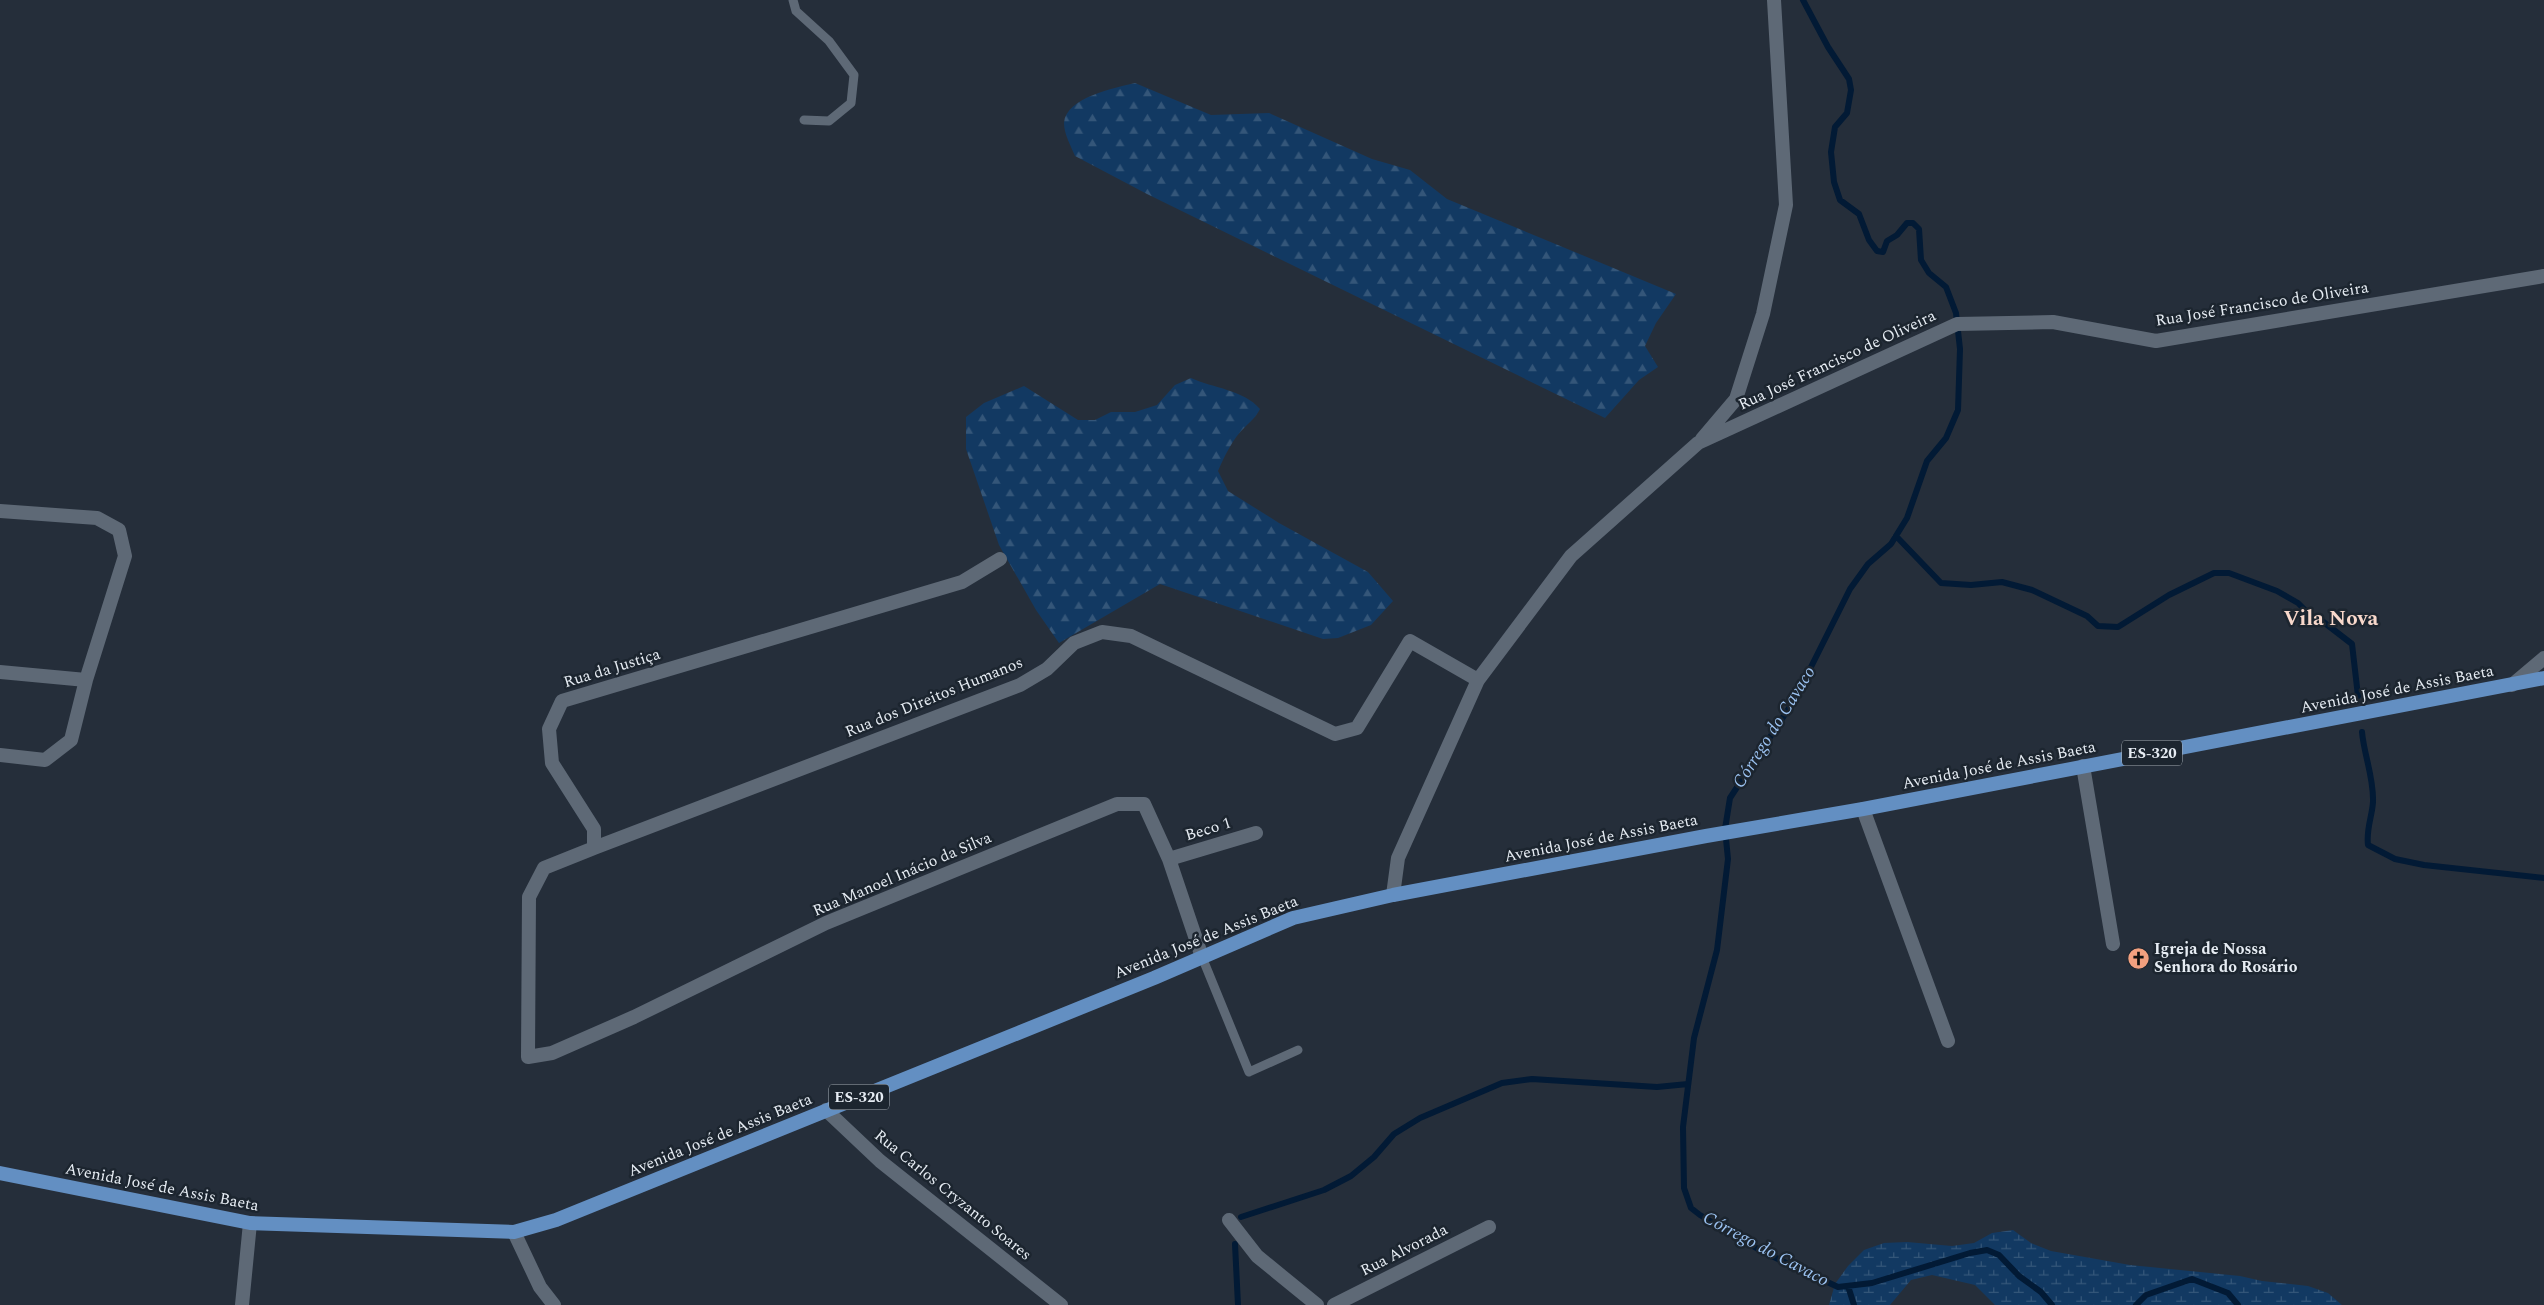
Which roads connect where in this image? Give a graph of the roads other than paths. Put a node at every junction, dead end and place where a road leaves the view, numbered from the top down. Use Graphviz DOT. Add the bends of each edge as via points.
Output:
graph roads {
  1 [pos="794,0"];
  2 [pos="1774,0"];
  3 [pos="804,120"];
  4 [pos="2544,276"];
  5 [pos="1698,443"];
  6 [pos="0,511"];
  7 [pos="1000,559"];
  8 [pos="2544,658"];
  9 [pos="0,672"];
  10 [pos="2544,678"];
  11 [pos="86,680"];
  12 [pos="1478,680"];
  13 [pos="2512,685"];
  14 [pos="0,755"];
  15 [pos="2083,766"];
  16 [pos="1863,809"];
  17 [pos="1256,833"];
  18 [pos="594,848"];
  19 [pos="1169,859"];
  20 [pos="1392,895"];
  21 [pos="2113,944"];
  22 [pos="1202,957"];
  23 [pos="1948,1041"];
  24 [pos="1298,1050"];
  25 [pos="826,1110"];
  26 [pos="0,1174"];
  27 [pos="1229,1220"];
  28 [pos="250,1223"];
  29 [pos="1489,1227"];
  30 [pos="514,1232"];
  31 [pos="242,1305"];
  32 [pos="554,1305"];
  33 [pos="1061,1305"];
  34 [pos="1317,1305"];
  35 [pos="1334,1305"];
  1 -- 3 [label="lane" via="796,11 829,41 854,75 852,103 829,121"];
  2 -- 5 [label="street" via="1786,205 1763,314 1736,399"];
  4 -- 5 [label="street, Rua José Francisco de Oliveira" via="2156,341 2053,322 1957,324"];
  5 -- 12 [label="street, Rua José Francisco de Oliveira" via="1571,556"];
  6 -- 11 [label="street" via="97,518 119,530 125,556"];
  7 -- 18 [label="street, Rua da Justiça" via="962,582 562,701 550,728 552,763 594,829"];
  8 -- 13 [label="street"];
  9 -- 11 [label="street"];
  10 -- 13 [label="main road, Avenida José de Assis Baeta / ES-320"];
  11 -- 14 [label="street" via="71,740 44,760"];
  12 -- 18 [label="street, Rua dos Direitos Humanos" via="1410,641 1357,728 1335,734 1131,636 1102,632 1074,642 1047,669 1020,685"];
  12 -- 20 [label="street, Rua José Francisco de Oliveira" via="1398,858"];
  13 -- 15 [label="main road, Avenida José de Assis Baeta / ES-320"];
  15 -- 16 [label="main road, Avenida José de Assis Baeta / ES-320"];
  15 -- 21 [label="street"];
  16 -- 20 [label="main road, Avenida José de Assis Baeta / ES-320"];
  16 -- 23 [label="street"];
  17 -- 19 [label="street, Beco 1"];
  18 -- 19 [label="street, Rua Manoel Inácio da Silva" via="544,868 529,897 528,1057 562,1049 826,923 1117,804 1144,804"];
  19 -- 22 [label="street, Rua Manoel Inácio da Silva"];
  20 -- 22 [label="main road, Avenida José de Assis Baeta / ES-320" via="1294,918"];
  22 -- 24 [label="lane" via="1248,1072"];
  22 -- 25 [label="main road, Avenida José de Assis Baeta / ES-320"];
  25 -- 30 [label="main road, Avenida José de Assis Baeta / ES-320" via="556,1220"];
  25 -- 33 [label="street, Rua Carlos Cryzanto Soares" via="880,1161"];
  26 -- 28 [label="main road, Avenida José de Assis Baeta / ES-320"];
  27 -- 34 [label="street" via="1257,1256"];
  28 -- 30 [label="main road, Avenida José de Assis Baeta / ES-320"];
  28 -- 31 [label="street"];
  29 -- 35 [label="street, Rua Alvorada"];
  30 -- 32 [label="street" via="540,1286"];
}
